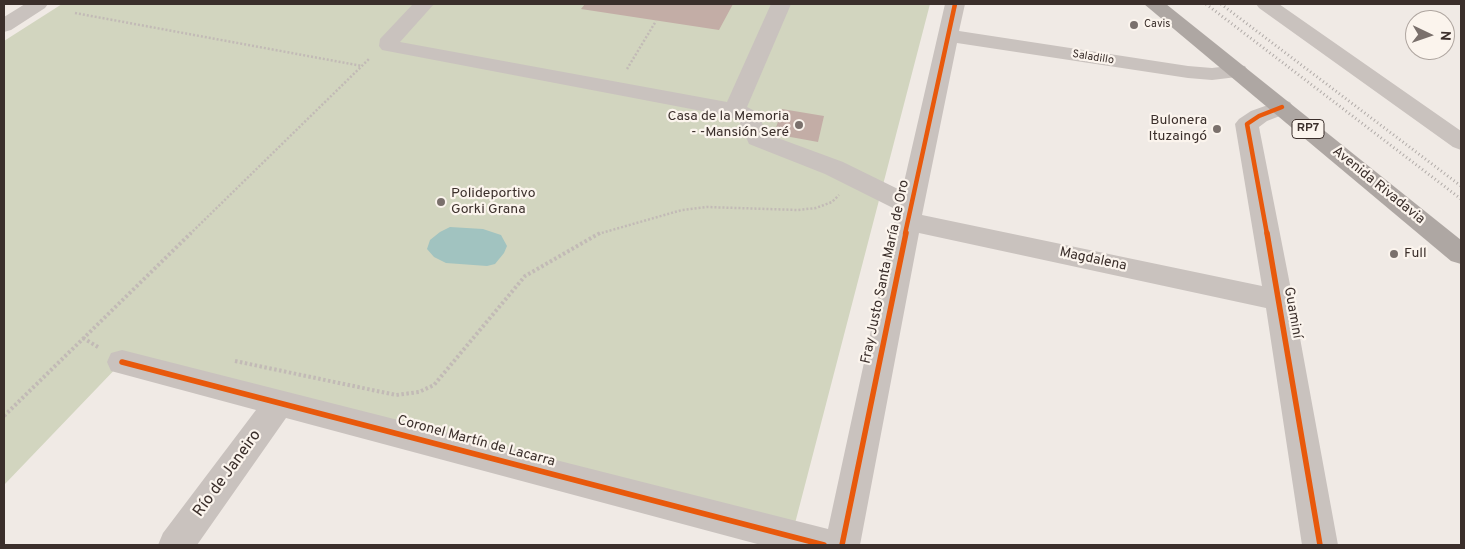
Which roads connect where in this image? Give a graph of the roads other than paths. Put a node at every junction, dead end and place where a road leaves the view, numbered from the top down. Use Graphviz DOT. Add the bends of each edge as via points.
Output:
graph roads {
  1 [pos="38,4"];
  2 [pos="424,4"];
  3 [pos="782,4"];
  4 [pos="955,4"];
  5 [pos="1154,4"];
  6 [pos="1266,4"];
  7 [pos="4,26"];
  8 [pos="948,35"];
  9 [pos="1237,71"];
  10 [pos="1282,107"];
  11 [pos="734,110"];
  12 [pos="1461,142"];
  13 [pos="910,213"];
  14 [pos="1461,254"];
  15 [pos="1279,300"];
  16 [pos="122,362"];
  17 [pos="280,402"];
  18 [pos="176,545"];
  19 [pos="824,545"];
  20 [pos="842,545"];
  21 [pos="1320,545"];
  1 -- 7 [label="street"];
  2 -- 11 [label="street" via="390,39 389,46"];
  3 -- 11 [label="street"];
  4 -- 8 [label="street, Fray Justo Santa María de Oro"];
  5 -- 9 [label="main road, Avenida Rivadavia / RP7"];
  6 -- 12 [label="street"];
  8 -- 9 [label="street, Saladillo" via="1188,72"];
  8 -- 13 [label="street, Fray Justo Santa María de Oro"];
  9 -- 10 [label="main road, Avenida Rivadavia / RP7"];
  10 -- 14 [label="main road, Avenida Rivadavia / RP7"];
  10 -- 15 [label="street, Guaminí" via="1247,124"];
  11 -- 13 [label="street, Magdalena" via="749,117 757,139 855,179"];
  13 -- 15 [label="street, Magdalena"];
  13 -- 20 [label="street, Fray Justo Santa María de Oro"];
  15 -- 21 [label="street, Guaminí"];
  16 -- 17 [label="street, Coronel Martín de Lacarra"];
  17 -- 18 [label="street, Río de Janeiro"];
  17 -- 19 [label="street, Coronel Martín de Lacarra"];
}
